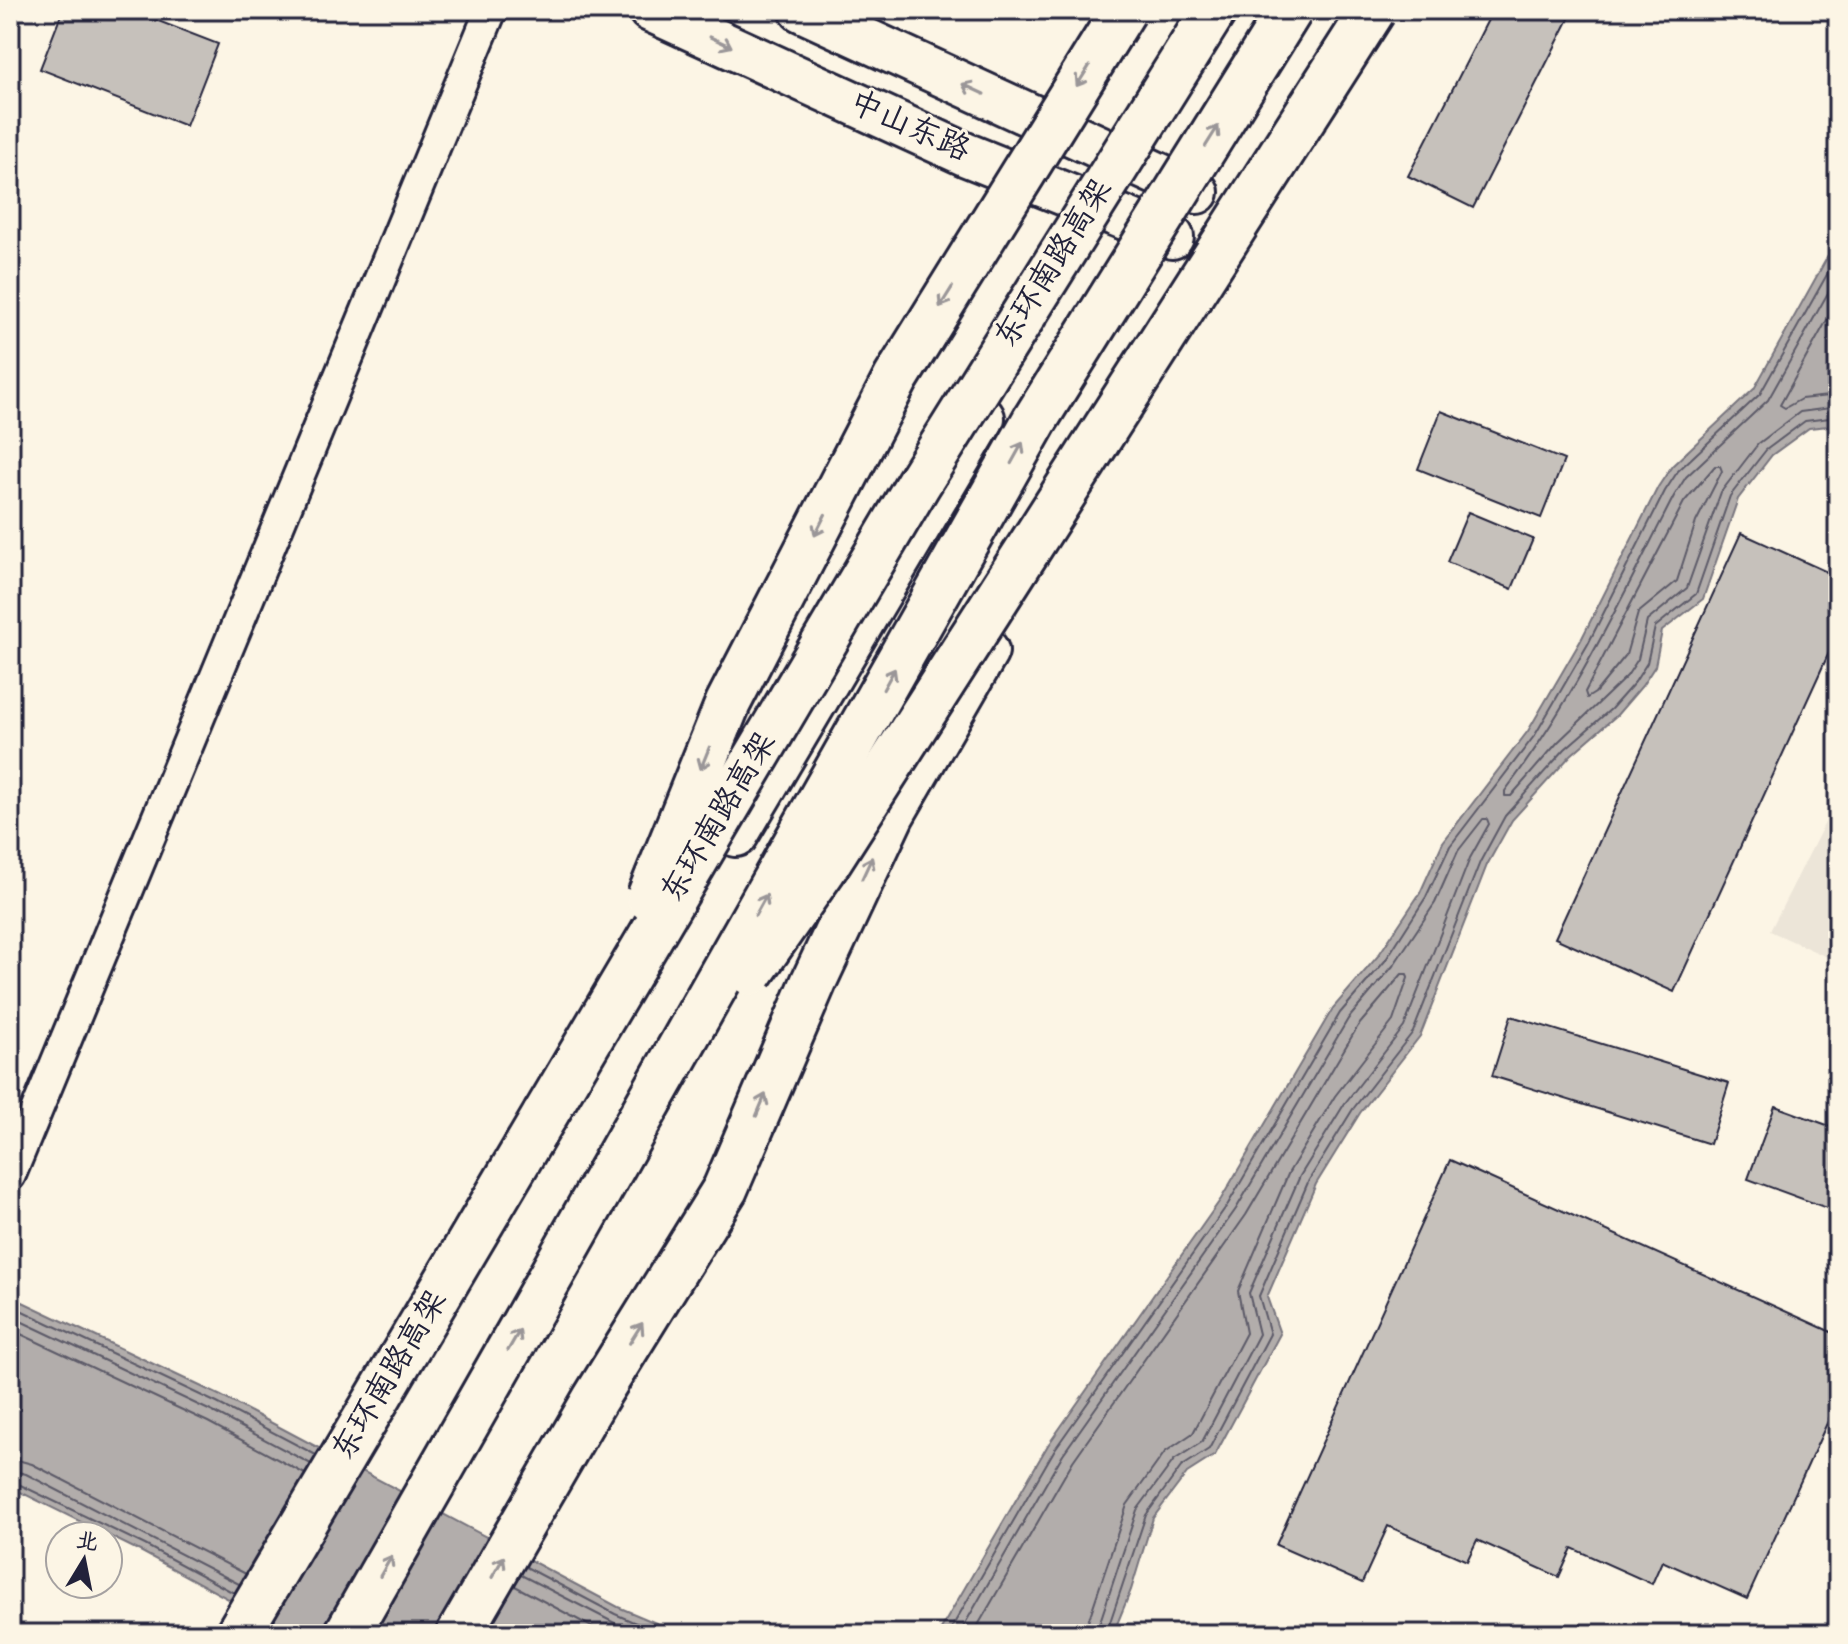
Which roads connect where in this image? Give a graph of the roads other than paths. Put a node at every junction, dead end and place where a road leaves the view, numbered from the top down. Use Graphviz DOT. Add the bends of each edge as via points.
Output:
graph roads {
  1 [pos="491,10"];
  2 [pos="650,10"];
  3 [pos="801,10"];
  4 [pos="1124,10"];
  5 [pos="1213,10"];
  6 [pos="1290,10"];
  7 [pos="1354,10"];
  8 [pos="1373,10"];
  9 [pos="1128,159"];
  10 [pos="1197,192"];
  11 [pos="1100,208"];
  12 [pos="1172,237"];
  13 [pos="603,1017"];
  14 [pos="10,1175"];
  15 [pos="599,1192"];
  16 [pos="238,1634"];
  17 [pos="254,1634"];
  18 [pos="347,1634"];
  19 [pos="459,1634"];
  1 -- 14 [label="street"];
  2 -- 11 [label="main road, 中山东路, one-way" via="967,155"];
  9 -- 3 [label="main road, 中山东路, one-way"];
  4 -- 13 [label="main road, one-way, bridge" via="896,378 771,618 728,703"];
  5 -- 9 [label="main road"];
  5 -- 13 [label="main road, 东环南路高架, bridge" via="918,484"];
  15 -- 6 [label="main road, 东环南路高架, one-way, bridge" via="1035,420"];
  19 -- 7 [label="main road, one-way" via="725,1189 892,814"];
  8 -- 15 [label="main road, bridge" via="823,870"];
  9 -- 10 [label="main road, 中山东路"];
  9 -- 11 [label="main road"];
  11 -- 12 [label="main road, 中山东路"];
  11 -- 17 [label="main road" via="913,541"];
  13 -- 16 [label="main road, 东环南路高架, bridge"];
  18 -- 15 [label="main road, 东环南路高架, one-way, bridge"];
}
